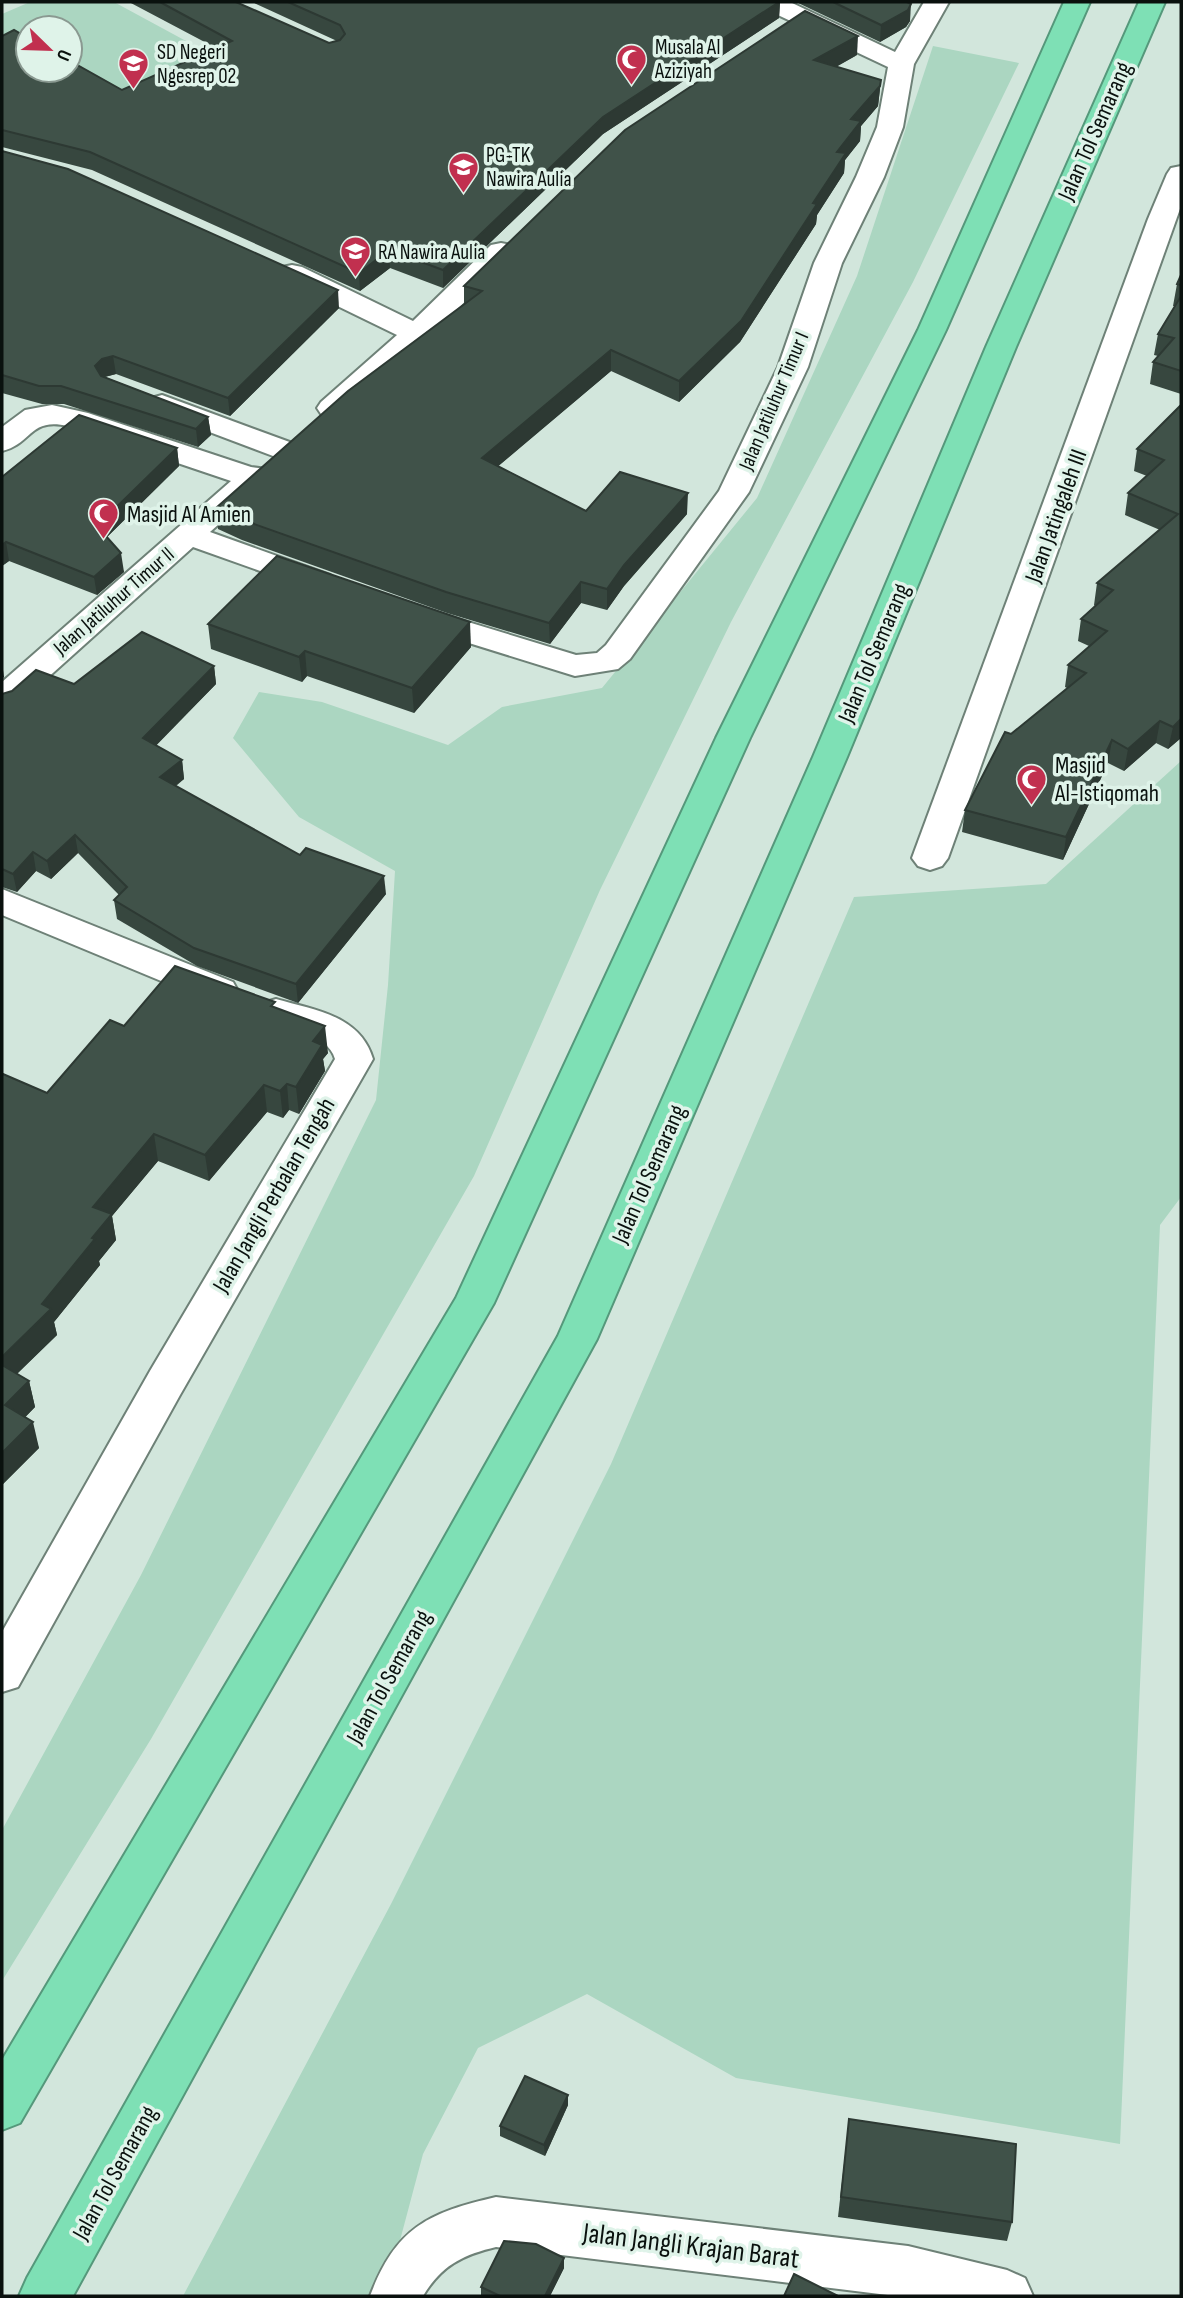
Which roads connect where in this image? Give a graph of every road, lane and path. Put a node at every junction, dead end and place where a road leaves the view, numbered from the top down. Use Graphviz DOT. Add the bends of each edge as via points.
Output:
graph roads {
  1 [pos="770,2"];
  2 [pos="936,2"];
  3 [pos="1077,2"];
  4 [pos="1152,2"];
  5 [pos="901,64"];
  6 [pos="1181,174"];
  7 [pos="1172,221"];
  8 [pos="525,228"];
  9 [pos="271,263"];
  10 [pos="415,333"];
  11 [pos="141,396"];
  12 [pos="301,435"];
  13 [pos="2,442"];
  14 [pos="253,478"];
  15 [pos="189,536"];
  16 [pos="344,591"];
  17 [pos="396,609"];
  18 [pos="2,658"];
  19 [pos="32,672"];
  20 [pos="2,700"];
  21 [pos="930,858"];
  22 [pos="2,901"];
  23 [pos="2,1673"];
  24 [pos="2,2106"];
  25 [pos="398,2292"];
  26 [pos="45,2296"];
  27 [pos="1007,2296"];
  1 -- 5 [label="street" via="792,25"];
  2 -- 5 [label="street, Jalan Jatiluhur Timur I"];
  3 -- 24 [label="highway" via="932,330 733,738 474,1303"];
  4 -- 26 [label="highway, Jalan Tol Semarang" via="577,1339"];
  5 -- 17 [label="street, Jalan Jatiluhur Timur I" via="890,127 828,263 793,367 734,492 618,652 606,662 575,666"];
  6 -- 7 [label="street, Jalan Jatingaleh III"];
  7 -- 21 [label="street, Jalan Jatingaleh III"];
  8 -- 10 [label="street, Jalan Jatiluhur Timur II"];
  9 -- 10 [label="street"];
  10 -- 12 [label="street, Jalan Jatiluhur Timur II"];
  11 -- 12 [label="street"];
  12 -- 14 [label="street, Jalan Jatiluhur Timur II"];
  13 -- 14 [label="street" via="34,416 49,412"];
  14 -- 15 [label="street, Jalan Jatiluhur Timur II"];
  15 -- 16 [label="street"];
  15 -- 19 [label="street, Jalan Jatiluhur Timur II"];
  18 -- 19 [label="street"];
  19 -- 20 [label="street, Jalan Jatiluhur Timur II"];
  22 -- 23 [label="street, Jalan Jangli Perbalan Tengah" via="181,977 334,1032 353,1050 354,1059"];
  25 -- 27 [label="street, Jalan Jangli Krajan Barat" via="414,2260 438,2239 496,2222 908,2272"];
}
